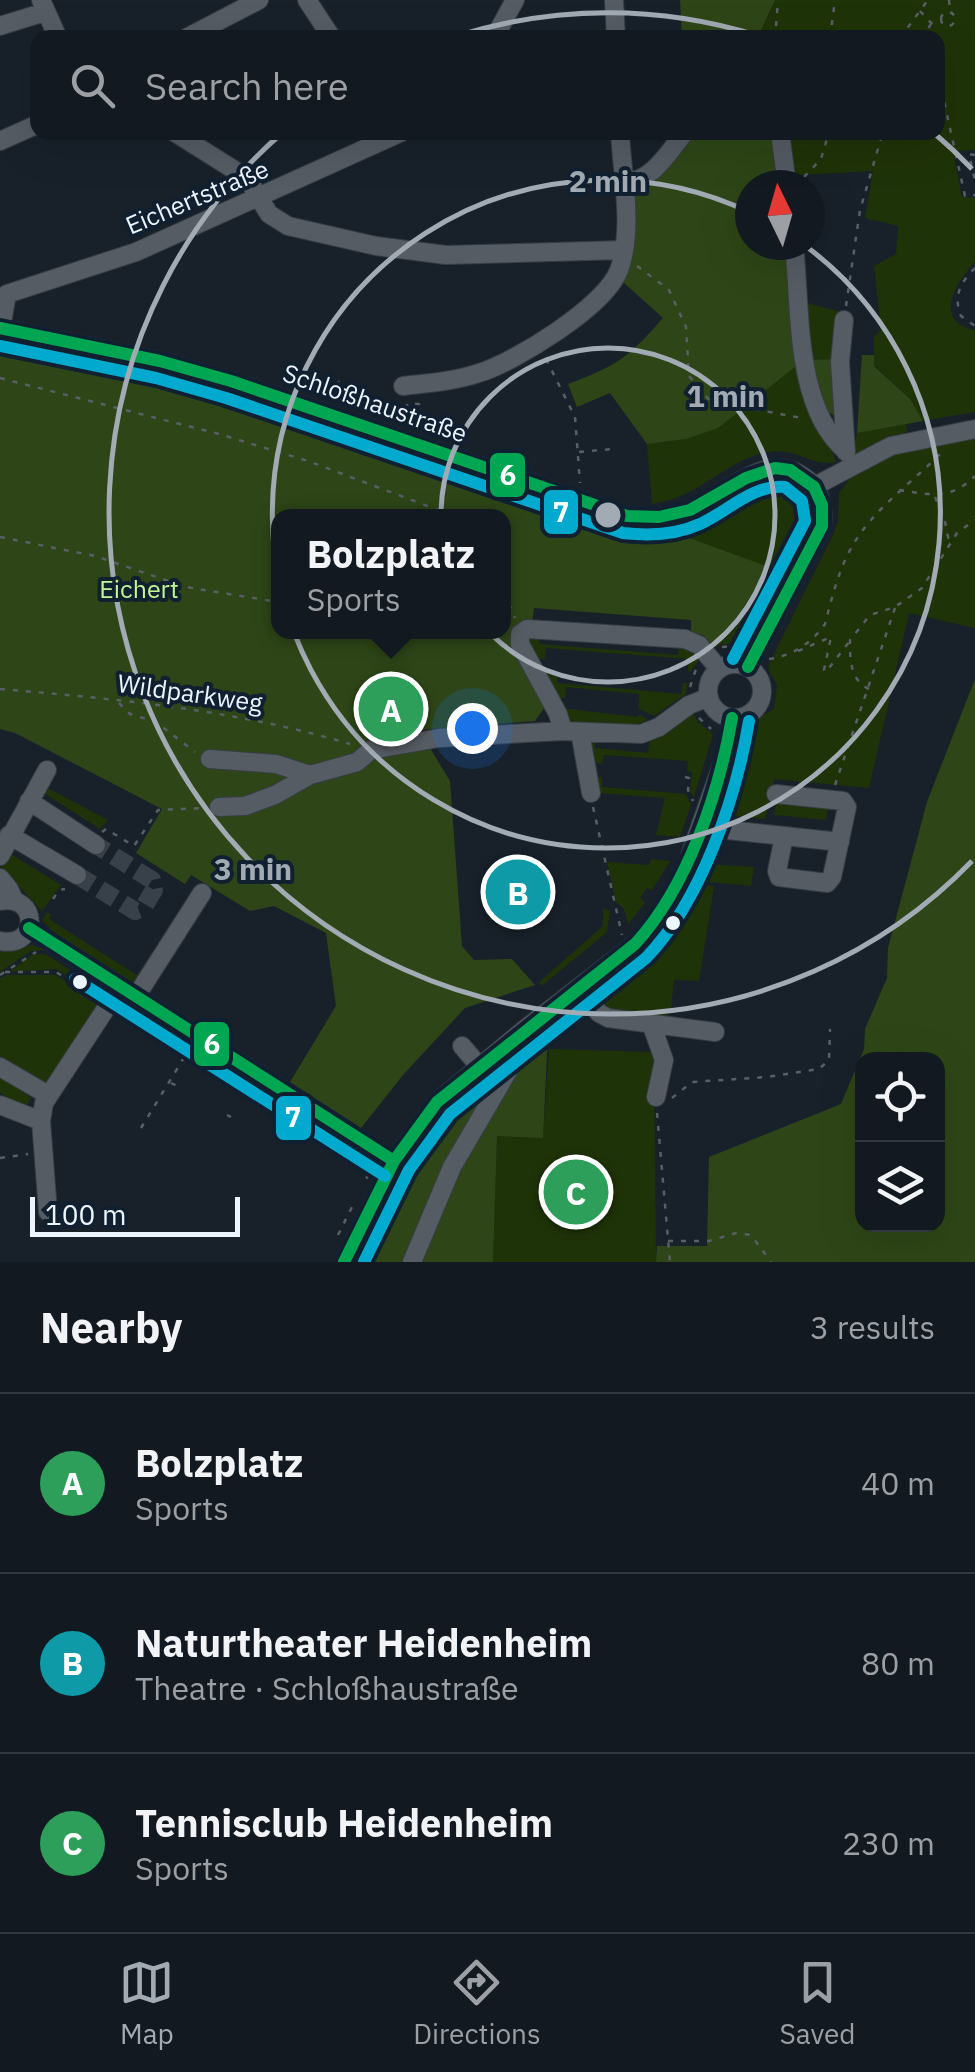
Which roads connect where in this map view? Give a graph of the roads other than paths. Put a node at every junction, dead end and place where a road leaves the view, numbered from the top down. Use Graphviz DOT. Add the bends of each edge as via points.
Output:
graph roads {
  1 [pos="259,0"];
  2 [pos="306,0"];
  3 [pos="515,0"];
  4 [pos="614,0"];
  5 [pos="43,6"];
  6 [pos="0,26"];
  7 [pos="54,30"];
  8 [pos="201,30"];
  9 [pos="327,30"];
  10 [pos="498,30"];
  11 [pos="616,30"];
  12 [pos="30,128"];
  13 [pos="187,140"];
  14 [pos="385,140"];
  15 [pos="620,140"];
  16 [pos="677,140"];
  17 [pos="781,140"];
  18 [pos="0,141"];
  19 [pos="785,170"];
  20 [pos="623,182"];
  21 [pos="260,198"];
  22 [pos="623,255"];
  23 [pos="795,260"];
  24 [pos="4,295"];
  25 [pos="844,320"];
  26 [pos="0,328"];
  27 [pos="404,386"];
  28 [pos="975,428"];
  29 [pos="848,459"];
  30 [pos="815,486"];
  31 [pos="752,660"];
  32 [pos="720,669"];
  33 [pos="700,700"];
  34 [pos="731,727"];
  35 [pos="571,731"];
  36 [pos="210,759"];
  37 [pos="47,770"];
  38 [pos="310,775"];
  39 [pos="591,793"];
  40 [pos="776,794"];
  41 [pos="29,801"];
  42 [pos="219,807"];
  43 [pos="700,828"];
  44 [pos="784,836"];
  45 [pos="4,838"];
  46 [pos="840,842"];
  47 [pos="95,844"];
  48 [pos="0,856"];
  49 [pos="76,874"];
  50 [pos="0,878"];
  51 [pos="202,894"];
  52 [pos="7,901"];
  53 [pos="29,928"];
  54 [pos="0,941"];
  55 [pos="579,988"];
  56 [pos="127,993"];
  57 [pos="652,1026"];
  58 [pos="525,1029"];
  59 [pos="715,1032"];
  60 [pos="462,1046"];
  61 [pos="479,1066"];
  62 [pos="0,1067"];
  63 [pos="48,1095"];
  64 [pos="656,1097"];
  65 [pos="0,1105"];
  66 [pos="42,1121"];
  67 [pos="394,1161"];
  68 [pos="48,1212"];
  69 [pos="344,1262"];
  70 [pos="412,1262"];
  1 -- 8 [label="street"];
  2 -- 9 [label="street"];
  3 -- 10 [label="street"];
  4 -- 11 [label="street"];
  5 -- 6 [label="street"];
  5 -- 7 [label="street"];
  12 -- 18 [label="street"];
  13 -- 21 [label="street" via="247,178"];
  14 -- 21 [label="street, Eichertstraße"];
  15 -- 20 [label="street"];
  16 -- 20 [label="street" via="650,173"];
  17 -- 19 [label="street"];
  20 -- 22 [label="street"];
  21 -- 22 [label="street" via="288,226 395,249"];
  21 -- 24 [label="street, Eichertstraße" via="116,260"];
  22 -- 27 [label="street" via="607,289 538,344 484,372"];
  23 -- 29 [label="street" via="804,363 821,414"];
  24 -- 26 [label="street, Eichertstraße"];
  25 -- 29 [label="street" via="840,362"];
  26 -- 30 [label="street, Schloßhaustraße" via="198,371 627,516 692,509 772,468 793,470"];
  28 -- 29 [label="street"];
  29 -- 30 [label="street"];
  30 -- 31 [label="street" via="822,526"];
  31 -- 32 [label="street"];
  31 -- 34 [label="street" via="769,694"];
  32 -- 33 [label="street"];
  32 -- 35 [label="street" via="698,644 680,638 522,632 524,652"];
  33 -- 34 [label="street"];
  33 -- 35 [label="street" via="641,734"];
  34 -- 43 [label="street"];
  35 -- 38 [label="street" via="439,738 371,750 357,762"];
  35 -- 39 [label="street"];
  36 -- 38 [label="street" via="276,764"];
  37 -- 41 [label="street"];
  38 -- 42 [label="street" via="245,806"];
  40 -- 46 [label="street" via="843,801 848,806"];
  41 -- 45 [label="street"];
  41 -- 47 [label="street"];
  43 -- 44 [label="street"];
  43 -- 55 [label="street" via="672,899 651,928"];
  44 -- 46 [label="street"];
  44 -- 46 [label="street" via="779,878 822,884 832,877"];
  45 -- 48 [label="street"];
  45 -- 49 [label="street"];
  50 -- 52 [label="street" via="9,888"];
  51 -- 56 [label="street"];
  52 -- 53 [label="street" via="27,911"];
  53 -- 54 [label="street" via="18,941"];
  53 -- 56 [label="street"];
  55 -- 57 [label="street" via="608,1018"];
  55 -- 58 [label="street"];
  56 -- 63 [label="street" via="108,1006"];
  56 -- 67 [label="street"];
  57 -- 59 [label="street"];
  57 -- 64 [label="street" via="664,1060"];
  58 -- 61 [label="street"];
  58 -- 70 [label="street" via="452,1167"];
  60 -- 61 [label="street"];
  61 -- 67 [label="street" via="426,1114"];
  62 -- 63 [label="street"];
  63 -- 66 [label="street"];
  65 -- 66 [label="street"];
  66 -- 68 [label="street"];
  67 -- 69 [label="street"];
}
